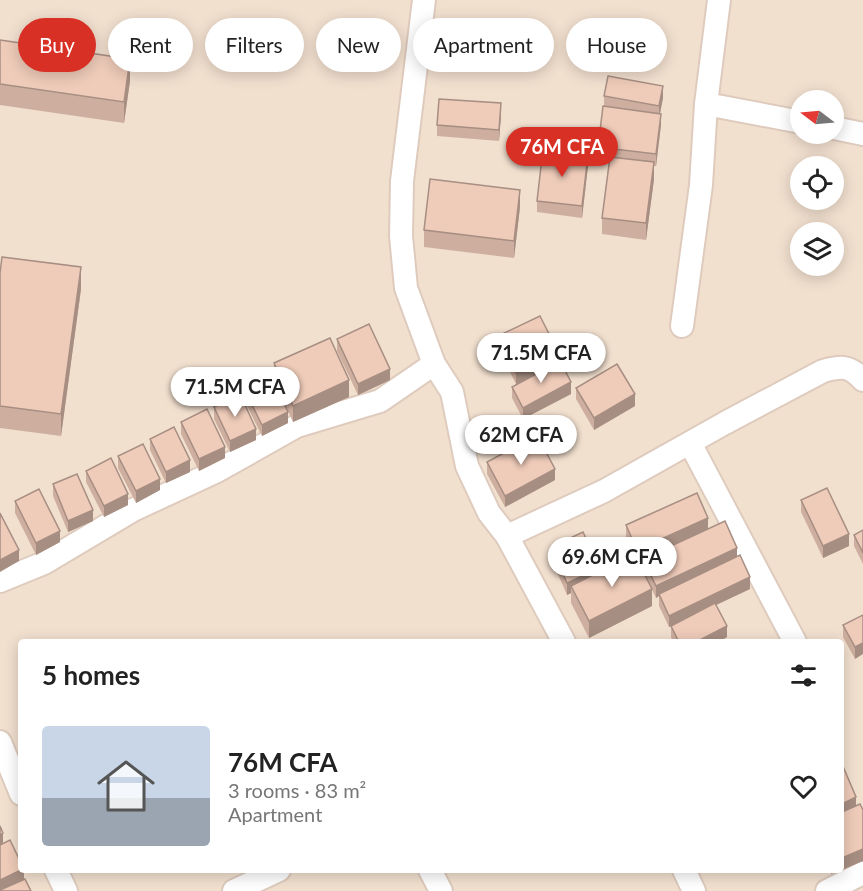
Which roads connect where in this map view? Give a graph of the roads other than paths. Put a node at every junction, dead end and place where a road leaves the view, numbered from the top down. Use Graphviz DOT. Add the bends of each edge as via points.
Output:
graph roads {
  1 [pos="424,0"];
  2 [pos="719,0"];
  3 [pos="706,104"];
  4 [pos="790,120"];
  5 [pos="844,130"];
  6 [pos="863,134"];
  7 [pos="682,326"];
  8 [pos="435,364"];
  9 [pos="863,380"];
  10 [pos="690,443"];
  11 [pos="507,536"];
  12 [pos="0,582"];
  13 [pos="562,639"];
  14 [pos="793,639"];
  15 [pos="0,741"];
  16 [pos="18,786"];
  17 [pos="57,873"];
  18 [pos="273,873"];
  19 [pos="432,873"];
  20 [pos="685,873"];
  21 [pos="863,873"];
  22 [pos="66,891"];
  23 [pos="234,891"];
  24 [pos="441,891"];
  25 [pos="694,891"];
  26 [pos="827,891"];
  1 -- 8 [label="street" via="402,181 401,236 406,288"];
  2 -- 3 [label="street"];
  3 -- 4 [label="street"];
  3 -- 7 [label="street" via="701,185"];
  5 -- 6 [label="street"];
  8 -- 11 [label="street" via="452,392 467,466 489,513"];
  8 -- 12 [label="street" via="380,401 297,426"];
  9 -- 10 [label="street" via="839,366 823,371"];
  10 -- 11 [label="street" via="604,491"];
  10 -- 14 [label="street"];
  11 -- 13 [label="street"];
  15 -- 16 [label="street"];
  17 -- 22 [label="street"];
  18 -- 23 [label="street"];
  19 -- 24 [label="street"];
  20 -- 25 [label="street"];
  21 -- 26 [label="street"];
}
